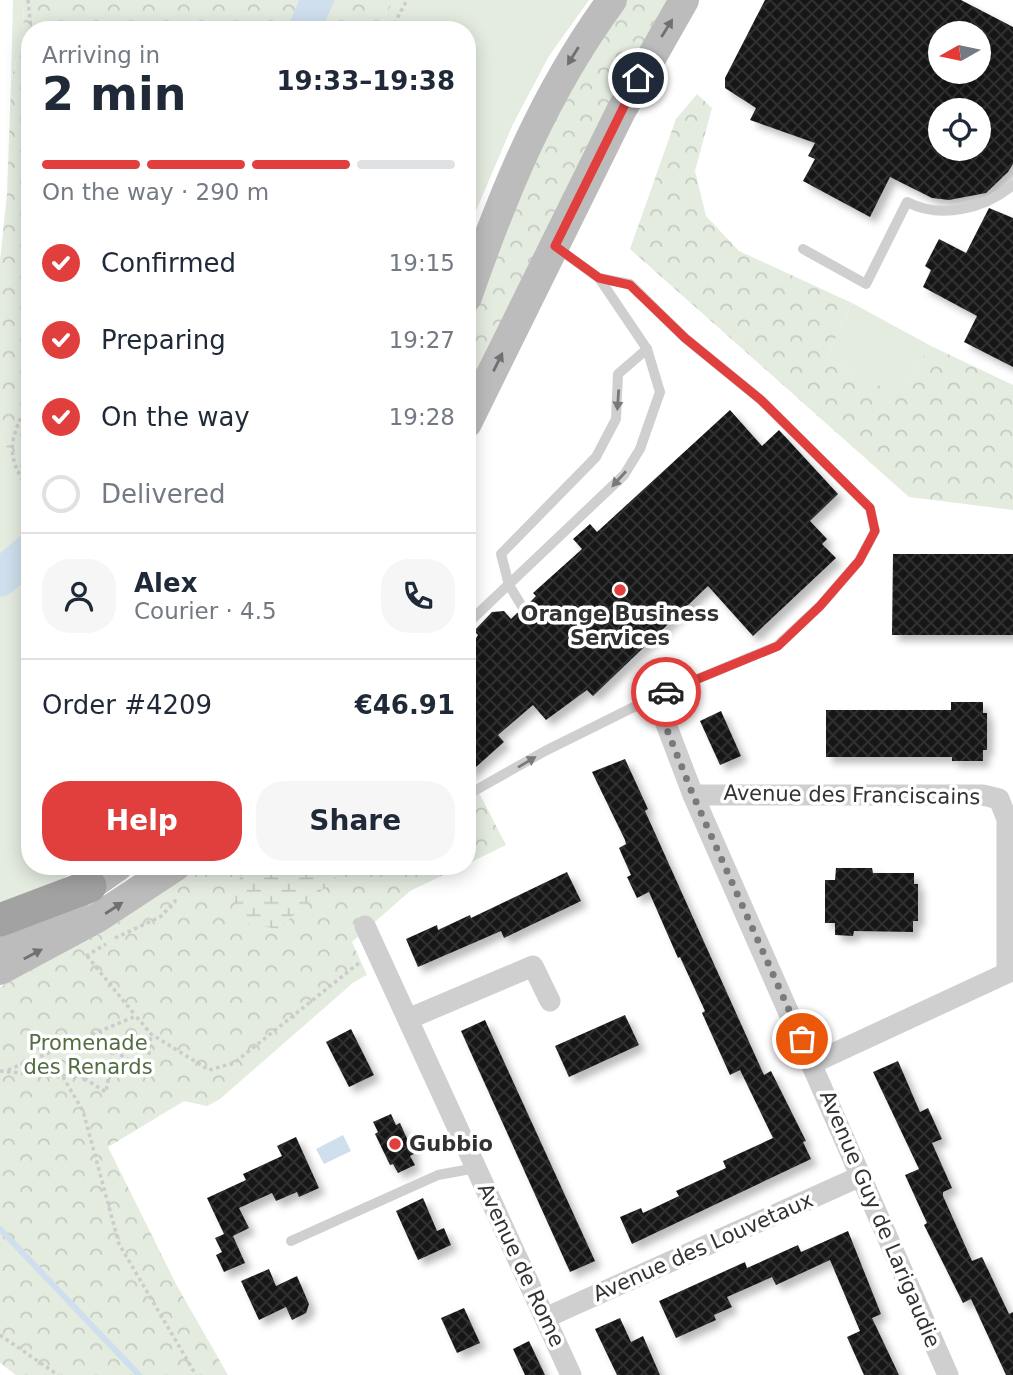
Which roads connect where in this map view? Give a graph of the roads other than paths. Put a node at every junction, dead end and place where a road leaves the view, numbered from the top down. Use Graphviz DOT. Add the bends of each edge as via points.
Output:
graph roads {
  1 [pos="612,0"];
  2 [pos="684,0"];
  3 [pos="1013,185"];
  4 [pos="555,246"];
  5 [pos="803,249"];
  6 [pos="476,271"];
  7 [pos="599,278"];
  8 [pos="647,349"];
  9 [pos="476,405"];
  10 [pos="509,585"];
  11 [pos="523,608"];
  12 [pos="476,616"];
  13 [pos="654,697"];
  14 [pos="663,716"];
  15 [pos="476,790"];
  16 [pos="693,795"];
  17 [pos="1006,798"];
  18 [pos="105,875"];
  19 [pos="163,875"];
  20 [pos="90,886"];
  21 [pos="0,920"];
  22 [pos="365,926"];
  23 [pos="0,942"];
  24 [pos="0,970"];
  25 [pos="550,1001"];
  26 [pos="408,1019"];
  27 [pos="813,1063"];
  28 [pos="477,1168"];
  29 [pos="861,1176"];
  30 [pos="292,1241"];
  31 [pos="545,1318"];
  32 [pos="571,1375"];
  33 [pos="948,1375"];
  1 -- 6 [label="main road, one-way" via="559,79 508,184"];
  4 -- 2 [label="main road, one-way" via="649,58"];
  3 -- 5 [label="lane" via="998,198 970,208 947,210 907,202 866,284"];
  4 -- 7 [label="lane"];
  9 -- 4 [label="main road, one-way"];
  7 -- 8 [label="lane"];
  7 -- 13 [label="lane" via="630,285 685,338 761,400 870,508 875,531 859,561 778,646"];
  8 -- 10 [label="lane, one-way" via="618,374 616,419 596,457 501,554"];
  8 -- 10 [label="lane, one-way" via="660,392 640,449 624,475"];
  10 -- 11 [label="lane"];
  10 -- 12 [label="lane"];
  13 -- 14 [label="lane"];
  15 -- 13 [label="lane, one-way"];
  14 -- 16 [label="street, Avenue Guy de Larigaudie"];
  16 -- 17 [label="street, Avenue des Franciscains"];
  16 -- 27 [label="street, Avenue Guy de Larigaudie"];
  17 -- 27 [label="street, Avenue des Franciscains" via="1007,973"];
  18 -- 20 [label="main road"];
  24 -- 19 [label="main road, one-way"];
  20 -- 21 [label="highway"];
  20 -- 23 [label="main road" via="39,922"];
  22 -- 26 [label="street, Avenue de Rome"];
  25 -- 26 [label="street" via="533,966"];
  26 -- 28 [label="street, Avenue de Rome"];
  27 -- 29 [label="street, Avenue Guy de Larigaudie"];
  28 -- 30 [label="lane" via="438,1175"];
  28 -- 31 [label="street, Avenue de Rome"];
  29 -- 31 [label="street, Avenue des Louvetaux"];
  29 -- 33 [label="street, Avenue Guy de Larigaudie"];
  31 -- 32 [label="street, Avenue de Rome"];
}
